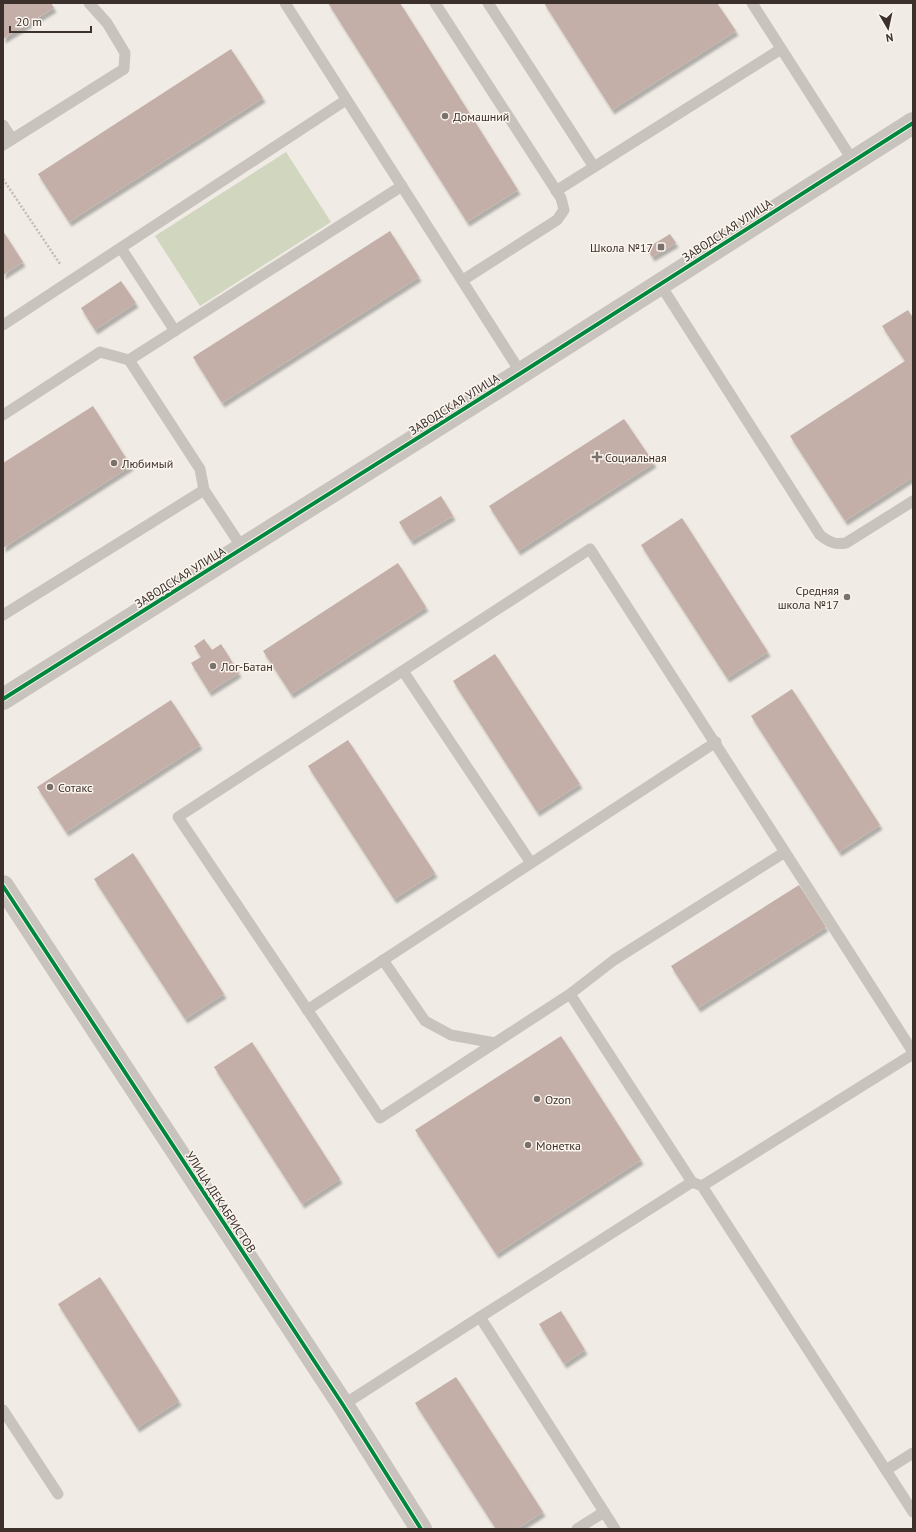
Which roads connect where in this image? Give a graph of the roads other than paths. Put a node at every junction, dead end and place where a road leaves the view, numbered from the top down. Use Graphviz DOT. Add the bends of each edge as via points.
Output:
graph roads {
  1 [pos="89,3"];
  2 [pos="285,3"];
  3 [pos="436,3"];
  4 [pos="488,3"];
  5 [pos="752,3"];
  6 [pos="781,49"];
  7 [pos="346,100"];
  8 [pos="913,123"];
  9 [pos="3,125"];
  10 [pos="8,142"];
  11 [pos="853,161"];
  12 [pos="594,167"];
  13 [pos="402,186"];
  14 [pos="556,191"];
  15 [pos="121,248"];
  16 [pos="463,280"];
  17 [pos="660,284"];
  18 [pos="3,325"];
  19 [pos="175,331"];
  20 [pos="130,360"];
  21 [pos="521,373"];
  22 [pos="3,415"];
  23 [pos="204,490"];
  24 [pos="913,501"];
  25 [pos="243,549"];
  26 [pos="3,615"];
  27 [pos="403,671"];
  28 [pos="3,699"];
  29 [pos="716,742"];
  30 [pos="785,852"];
  31 [pos="531,863"];
  32 [pos="3,886"];
  33 [pos="383,960"];
  34 [pos="570,994"];
  35 [pos="307,1010"];
  36 [pos="495,1043"];
  37 [pos="913,1053"];
  38 [pos="692,1182"];
  39 [pos="702,1186"];
  40 [pos="480,1317"];
  41 [pos="342,1405"];
  42 [pos="3,1410"];
  43 [pos="913,1453"];
  44 [pos="886,1470"];
  45 [pos="58,1494"];
  46 [pos="604,1512"];
  47 [pos="913,1512"];
  48 [pos="422,1529"];
  49 [pos="577,1529"];
  50 [pos="615,1529"];
  1 -- 10 [label="lane" via="107,23 125,53 124,69"];
  2 -- 7 [label="lane"];
  3 -- 14 [label="lane"];
  4 -- 12 [label="lane"];
  5 -- 6 [label="lane"];
  6 -- 11 [label="lane"];
  6 -- 12 [label="lane"];
  7 -- 13 [label="lane"];
  7 -- 15 [label="lane"];
  8 -- 11 [label="street, ЗАВОДСКАЯ УЛИЦА"];
  9 -- 10 [label="lane"];
  11 -- 17 [label="street, ЗАВОДСКАЯ УЛИЦА"];
  12 -- 14 [label="lane"];
  13 -- 16 [label="lane"];
  13 -- 19 [label="lane"];
  14 -- 16 [label="lane" via="564,210 557,220"];
  15 -- 18 [label="lane"];
  15 -- 19 [label="lane"];
  16 -- 21 [label="lane"];
  17 -- 21 [label="street, ЗАВОДСКАЯ УЛИЦА"];
  17 -- 24 [label="lane" via="820,535 828,542 846,544"];
  19 -- 20 [label="lane"];
  20 -- 22 [label="lane" via="100,352"];
  20 -- 23 [label="lane" via="200,469"];
  21 -- 25 [label="street, ЗАВОДСКАЯ УЛИЦА"];
  23 -- 25 [label="lane"];
  23 -- 26 [label="lane"];
  25 -- 28 [label="street, ЗАВОДСКАЯ УЛИЦА"];
  27 -- 29 [label="lane" via="590,549"];
  27 -- 31 [label="lane"];
  27 -- 35 [label="lane" via="178,817"];
  29 -- 30 [label="lane"];
  29 -- 31 [label="lane"];
  30 -- 34 [label="lane" via="614,960"];
  30 -- 37 [label="lane"];
  31 -- 33 [label="lane"];
  32 -- 41 [label="street, УЛИЦА ДЕКАБРИСТОВ"];
  33 -- 35 [label="lane"];
  33 -- 36 [label="lane" via="425,1021 451,1035"];
  34 -- 36 [label="lane"];
  34 -- 38 [label="lane"];
  35 -- 36 [label="lane" via="380,1118"];
  37 -- 39 [label="lane"];
  38 -- 39 [label="lane"];
  38 -- 40 [label="lane"];
  39 -- 44 [label="lane"];
  40 -- 41 [label="lane"];
  40 -- 46 [label="lane"];
  41 -- 48 [label="street, УЛИЦА ДЕКАБРИСТОВ"];
  42 -- 45 [label="lane"];
  43 -- 44 [label="lane"];
  44 -- 47 [label="lane"];
  46 -- 49 [label="lane"];
  46 -- 50 [label="lane"];
}
